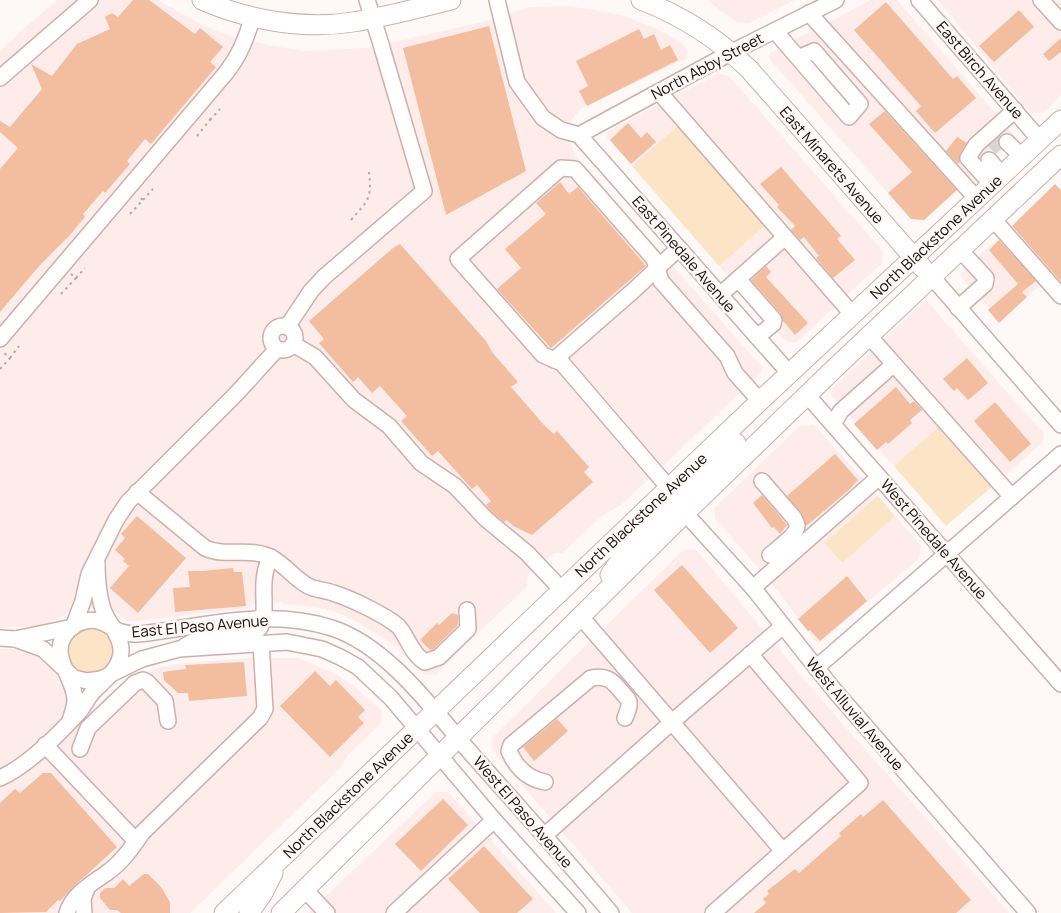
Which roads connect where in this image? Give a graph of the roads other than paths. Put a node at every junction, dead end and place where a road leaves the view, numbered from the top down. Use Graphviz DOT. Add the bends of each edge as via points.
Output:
graph roads {
  1 [pos="90,0"];
  2 [pos="202,0"];
  3 [pos="367,0"];
  4 [pos="450,0"];
  5 [pos="498,0"];
  6 [pos="641,0"];
  7 [pos="836,0"];
  8 [pos="919,0"];
  9 [pos="1042,0"];
  10 [pos="810,13"];
  11 [pos="253,16"];
  12 [pos="372,19"];
  13 [pos="1061,22"];
  14 [pos="774,30"];
  15 [pos="732,52"];
  16 [pos="798,58"];
  17 [pos="0,78"];
  18 [pos="659,92"];
  19 [pos="1015,110"];
  20 [pos="1061,120"];
  21 [pos="579,135"];
  22 [pos="997,137"];
  23 [pos="1040,140"];
  24 [pos="982,151"];
  25 [pos="1060,160"];
  26 [pos="1008,170"];
  27 [pos="977,199"];
  28 [pos="993,219"];
  29 [pos="785,236"];
  30 [pos="679,248"];
  31 [pos="960,250"];
  32 [pos="914,258"];
  33 [pos="657,269"];
  34 [pos="932,277"];
  35 [pos="738,279"];
  36 [pos="720,295"];
  37 [pos="1061,296"];
  38 [pos="958,308"];
  39 [pos="853,315"];
  40 [pos="287,327"];
  41 [pos="869,336"];
  42 [pos="757,337"];
  43 [pos="293,344"];
  44 [pos="1,345"];
  45 [pos="277,349"];
  46 [pos="554,360"];
  47 [pos="894,364"];
  48 [pos="790,374"];
  49 [pos="807,395"];
  50 [pos="760,401"];
  51 [pos="833,424"];
  52 [pos="1061,425"];
  53 [pos="1061,454"];
  54 [pos="879,476"];
  55 [pos="762,481"];
  56 [pos="669,488"];
  57 [pos="137,492"];
  58 [pos="1012,497"];
  59 [pos="685,513"];
  60 [pos="947,554"];
  61 [pos="770,555"];
  62 [pos="271,557"];
  63 [pos="97,561"];
  64 [pos="753,588"];
  65 [pos="562,590"];
  66 [pos="467,610"];
  67 [pos="581,617"];
  68 [pos="263,618"];
  69 [pos="783,626"];
  70 [pos="73,627"];
  71 [pos="113,629"];
  72 [pos="8,638"];
  73 [pos="261,643"];
  74 [pos="180,649"];
  75 [pos="750,654"];
  76 [pos="816,668"];
  77 [pos="65,669"];
  78 [pos="111,673"];
  79 [pos="1061,684"];
  80 [pos="436,712"];
  81 [pos="625,718"];
  82 [pos="70,721"];
  83 [pos="168,721"];
  84 [pos="672,722"];
  85 [pos="418,728"];
  86 [pos="458,738"];
  87 [pos="44,745"];
  88 [pos="80,749"];
  89 [pos="440,756"];
  90 [pos="0,778"];
  91 [pos="545,782"];
  92 [pos="494,820"];
  93 [pos="544,836"];
  94 [pos="136,841"];
  95 [pos="783,851"];
  96 [pos="279,861"];
  97 [pos="88,887"];
  98 [pos="305,890"];
  99 [pos="67,913"];
  100 [pos="84,913"];
  101 [pos="224,913"];
  102 [pos="249,913"];
  103 [pos="281,913"];
  104 [pos="326,913"];
  105 [pos="394,913"];
  106 [pos="578,913"];
  107 [pos="611,913"];
  108 [pos="713,913"];
  109 [pos="1028,913"];
  1 -- 17 [label="street"];
  2 -- 11 [label="main road" via="225,10"];
  3 -- 12 [label="street"];
  4 -- 12 [label="main road"];
  5 -- 21 [label="street" via="517,82 543,118 561,130"];
  6 -- 15 [label="main road, East Minarets Avenue" via="692,24"];
  7 -- 10 [label="street, North Abby Street"];
  8 -- 19 [label="street, East Birch Avenue"];
  9 -- 13 [label="street"];
  10 -- 14 [label="street, North Abby Street"];
  10 -- 27 [label="street"];
  11 -- 12 [label="main road" via="302,24"];
  11 -- 44 [label="street" via="244,44 225,74"];
  12 -- 40 [label="street" via="424,191 324,277"];
  14 -- 15 [label="street, North Abby Street"];
  14 -- 16 [label="street"];
  15 -- 18 [label="street, North Abby Street"];
  15 -- 32 [label="main road, East Minarets Avenue"];
  18 -- 21 [label="street, North Abby Street"];
  18 -- 29 [label="street"];
  19 -- 22 [label="street"];
  19 -- 23 [label="street, East Birch Avenue"];
  20 -- 23 [label="main road, North Blackstone Avenue"];
  21 -- 30 [label="street, East Pinedale Avenue"];
  22 -- 24 [label="street"];
  22 -- 26 [label="street"];
  23 -- 26 [label="main road, North Blackstone Avenue"];
  24 -- 26 [label="street"];
  24 -- 26 [label="street" via="968,158"];
  25 -- 28 [label="main road, North Blackstone Avenue"];
  26 -- 27 [label="main road, North Blackstone Avenue"];
  27 -- 32 [label="main road, North Blackstone Avenue"];
  28 -- 31 [label="main road, North Blackstone Avenue"];
  28 -- 37 [label="street"];
  29 -- 35 [label="street"];
  29 -- 39 [label="street"];
  30 -- 33 [label="street"];
  30 -- 36 [label="street, East Pinedale Avenue"];
  31 -- 34 [label="main road, North Blackstone Avenue"];
  31 -- 38 [label="street" via="986,278 986,284"];
  32 -- 34 [label="main road, East Minarets Avenue"];
  32 -- 39 [label="main road, North Blackstone Avenue"];
  33 -- 46 [label="street"];
  33 -- 46 [label="street" via="654,259 575,169 561,168 458,259 543,355"];
  33 -- 50 [label="street" via="661,281 727,356 735,373"];
  34 -- 38 [label="street"];
  34 -- 41 [label="main road, North Blackstone Avenue"];
  35 -- 36 [label="street"];
  35 -- 42 [label="street" via="774,320"];
  36 -- 42 [label="street, East Pinedale Avenue"];
  38 -- 52 [label="street"];
  39 -- 48 [label="main road, North Blackstone Avenue"];
  40 -- 43 [label="street" via="294,335"];
  40 -- 45 [label="street" via="279,326 273,331 271,339"];
  41 -- 47 [label="street"];
  41 -- 49 [label="main road, North Blackstone Avenue"];
  42 -- 48 [label="street, East Pinedale Avenue"];
  43 -- 45 [label="street" via="285,350"];
  43 -- 65 [label="street" via="315,358 354,400 389,426 421,462 456,486 486,519 527,553"];
  45 -- 57 [label="street"];
  46 -- 56 [label="street" via="562,363"];
  47 -- 51 [label="street" via="841,411"];
  47 -- 58 [label="street"];
  48 -- 50 [label="main road, North Blackstone Avenue"];
  49 -- 51 [label="street, West Pinedale Avenue"];
  49 -- 59 [label="main road, North Blackstone Avenue"];
  50 -- 56 [label="main road, North Blackstone Avenue"];
  50 -- 59 [label="main road" via="759,420 685,494"];
  51 -- 54 [label="street, West Pinedale Avenue"];
  53 -- 58 [label="street"];
  54 -- 60 [label="street, West Pinedale Avenue"];
  54 -- 64 [label="street"];
  55 -- 61 [label="street" via="797,524 791,537"];
  56 -- 65 [label="main road, North Blackstone Avenue"];
  56 -- 67 [label="main road" via="673,505 624,555"];
  57 -- 62 [label="street" via="212,551 252,551"];
  57 -- 63 [label="street" via="116,520"];
  58 -- 60 [label="street"];
  59 -- 64 [label="street, West Alluvial Avenue"];
  59 -- 67 [label="main road, North Blackstone Avenue"];
  60 -- 76 [label="street"];
  60 -- 79 [label="street, West Pinedale Avenue"];
  62 -- 66 [label="street" via="307,586 352,600 399,627 408,644 425,662 439,657 468,629"];
  62 -- 68 [label="street" via="263,579"];
  63 -- 70 [label="street" via="87,580"];
  63 -- 71 [label="street" via="99,593"];
  64 -- 69 [label="street, West Alluvial Avenue"];
  65 -- 80 [label="main road, North Blackstone Avenue"];
  67 -- 84 [label="street"];
  67 -- 86 [label="main road, North Blackstone Avenue"];
  68 -- 71 [label="street, East El Paso Avenue" via="136,635"];
  68 -- 74 [label="street" via="261,627 255,631 204,636"];
  68 -- 80 [label="street, East El Paso Avenue" via="330,627 352,636 370,646 390,664"];
  69 -- 75 [label="street"];
  69 -- 76 [label="street, West Alluvial Avenue"];
  70 -- 71 [label="street" via="93,621"];
  70 -- 72 [label="street"];
  70 -- 77 [label="street" via="60,646"];
  71 -- 78 [label="street" via="122,650 118,665"];
  72 -- 77 [label="street" via="43,649"];
  73 -- 74 [label="street, East El Paso Avenue"];
  73 -- 85 [label="street, East El Paso Avenue" via="305,644 340,656 374,681"];
  73 -- 94 [label="street" via="264,714"];
  74 -- 78 [label="street, East El Paso Avenue" via="142,659"];
  75 -- 84 [label="street"];
  75 -- 95 [label="street" via="860,783"];
  76 -- 109 [label="street, West Alluvial Avenue"];
  77 -- 78 [label="street" via="74,678 87,681 96,681"];
  77 -- 82 [label="street" via="75,696"];
  78 -- 82 [label="street"];
  80 -- 85 [label="main road, North Blackstone Avenue"];
  80 -- 86 [label="street, West El Paso Avenue"];
  81 -- 91 [label="street" via="629,706 627,698 610,679 591,678 511,745 512,758 528,776"];
  82 -- 87 [label="street"];
  83 -- 88 [label="street" via="165,701 143,680 135,683 88,728"];
  84 -- 93 [label="street"];
  84 -- 95 [label="street"];
  85 -- 89 [label="street, West El Paso Avenue"];
  85 -- 96 [label="main road, North Blackstone Avenue"];
  86 -- 89 [label="main road, North Blackstone Avenue"];
  86 -- 93 [label="street, West El Paso Avenue"];
  87 -- 90 [label="street" via="22,765"];
  87 -- 94 [label="street"];
  89 -- 92 [label="street, West El Paso Avenue"];
  89 -- 98 [label="main road, North Blackstone Avenue"];
  92 -- 105 [label="street"];
  92 -- 106 [label="street, West El Paso Avenue"];
  93 -- 107 [label="street, West El Paso Avenue"];
  94 -- 97 [label="street" via="130,851"];
  95 -- 108 [label="street"];
  96 -- 101 [label="main road, North Blackstone Avenue"];
  96 -- 102 [label="main road"];
  97 -- 99 [label="street" via="69,905"];
  97 -- 100 [label="street" via="83,899"];
  98 -- 103 [label="main road, North Blackstone Avenue"];
  98 -- 104 [label="street"];
}
